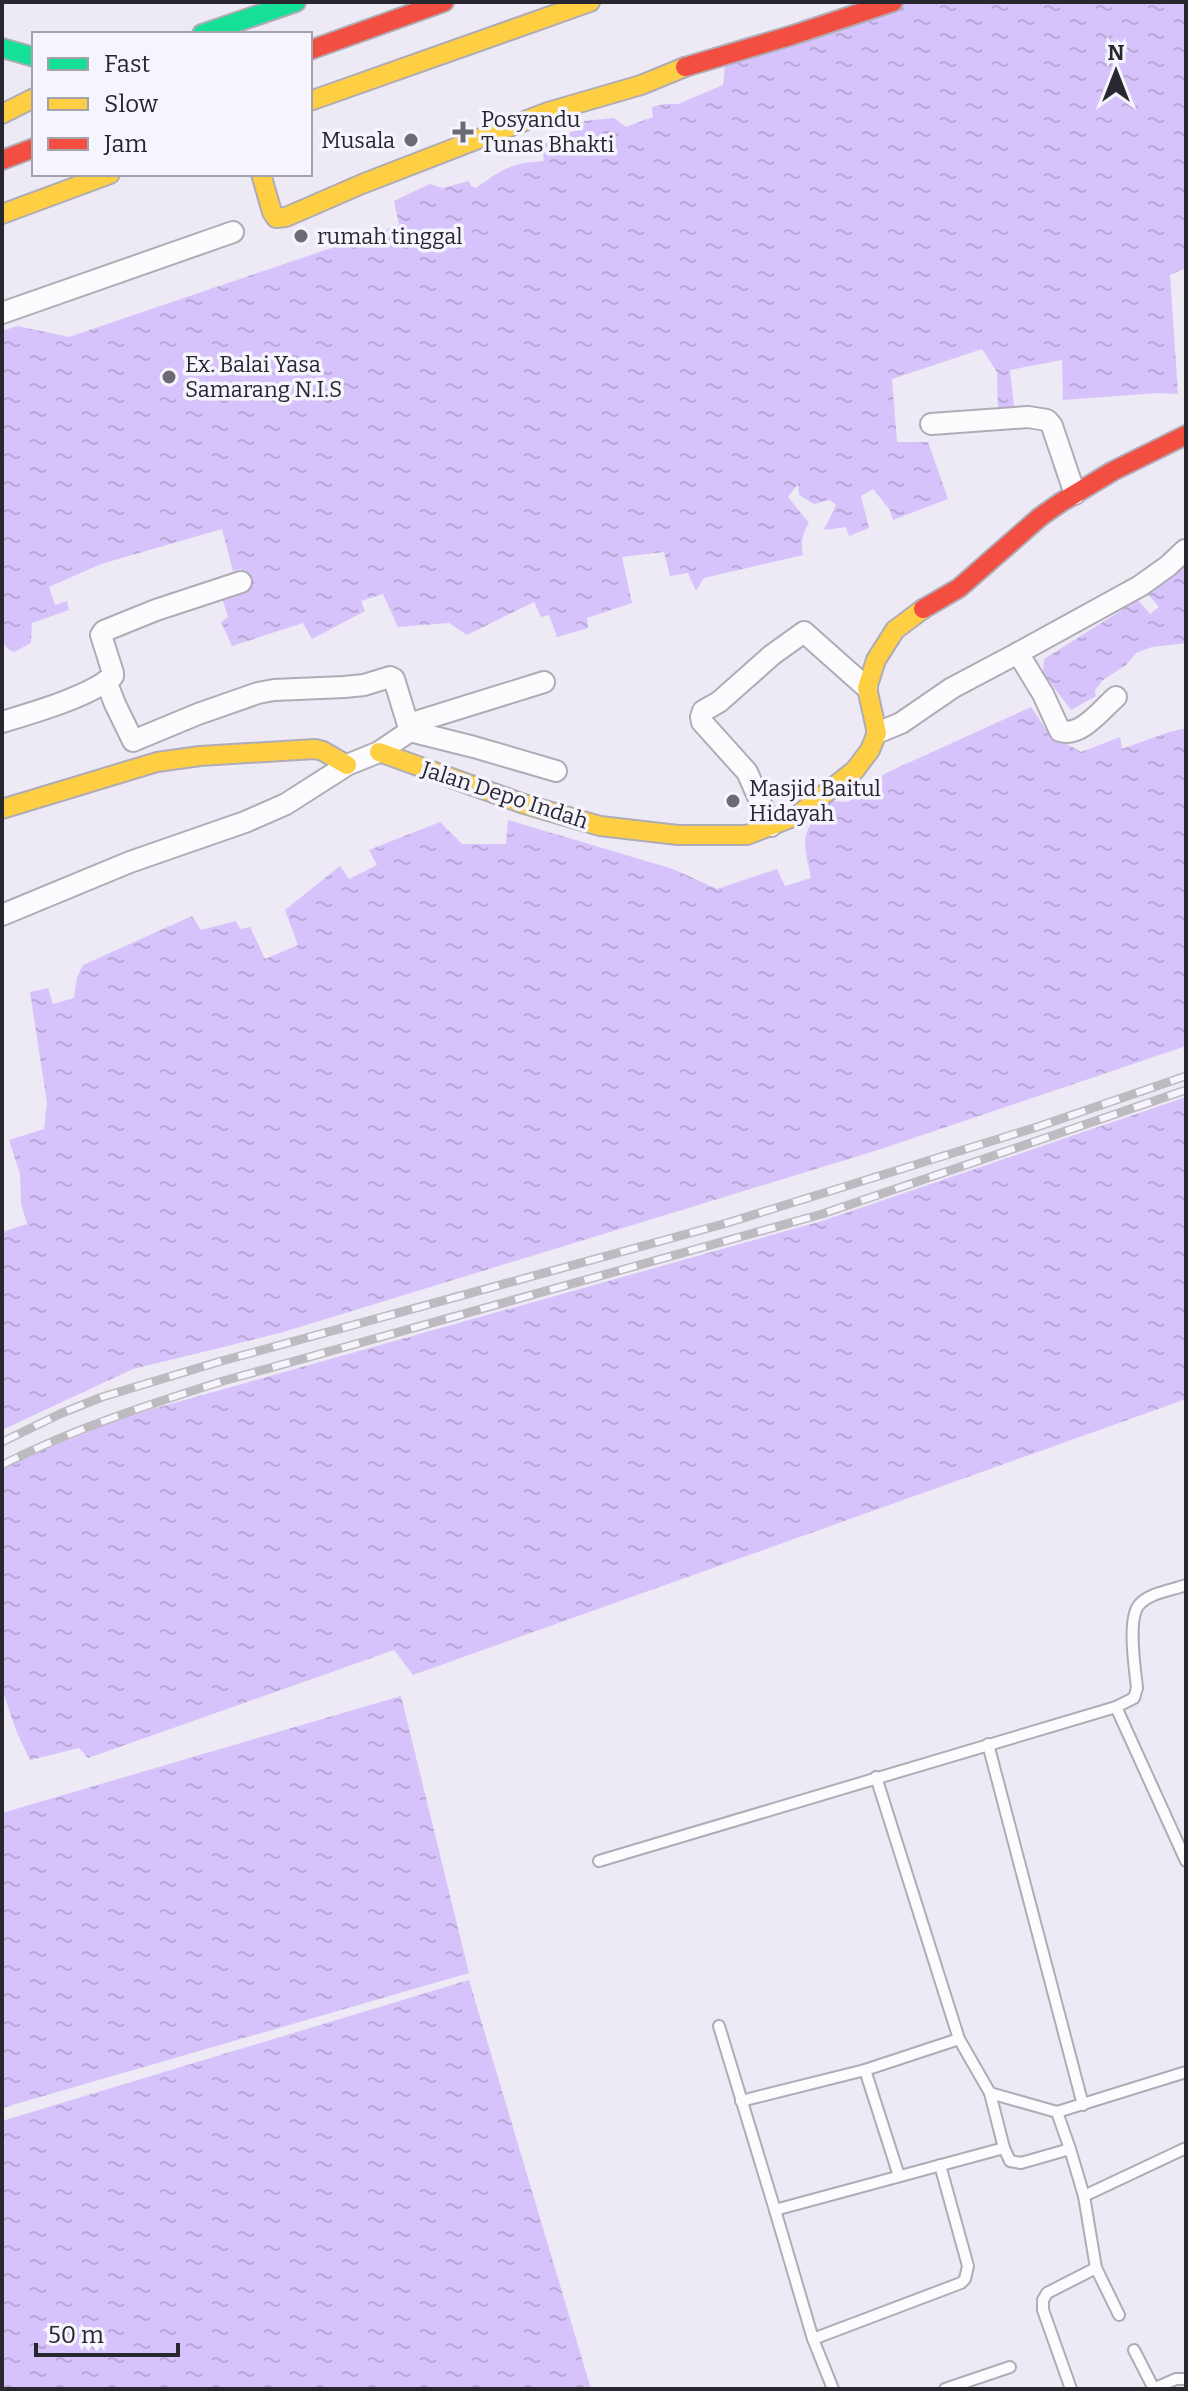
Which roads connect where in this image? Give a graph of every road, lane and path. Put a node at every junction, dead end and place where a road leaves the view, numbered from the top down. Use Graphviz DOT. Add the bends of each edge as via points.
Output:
graph roads {
  1 [pos="296,2"];
  2 [pos="444,2"];
  3 [pos="590,2"];
  4 [pos="893,2"];
  5 [pos="206,32"];
  6 [pos="2,48"];
  7 [pos="312,49"];
  8 [pos="32,56"];
  9 [pos="338,72"];
  10 [pos="312,81"];
  11 [pos="32,99"];
  12 [pos="312,100"];
  13 [pos="2,114"];
  14 [pos="32,149"];
  15 [pos="2,160"];
  16 [pos="105,176"];
  17 [pos="262,176"];
  18 [pos="2,214"];
  19 [pos="233,232"];
  20 [pos="2,313"];
  21 [pos="931,424"];
  22 [pos="1186,435"];
  23 [pos="1075,494"];
  24 [pos="1185,550"];
  25 [pos="241,582"];
  26 [pos="1018,653"];
  27 [pos="106,681"];
  28 [pos="544,682"];
  29 [pos="867,688"];
  30 [pos="1116,697"];
  31 [pos="2,722"];
  32 [pos="409,728"];
  33 [pos="877,733"];
  34 [pos="379,752"];
  35 [pos="347,765"];
  36 [pos="556,771"];
  37 [pos="2,809"];
  38 [pos="771,826"];
  39 [pos="2,915"];
  40 [pos="1186,1585"];
  41 [pos="1116,1707"];
  42 [pos="988,1744"];
  43 [pos="876,1777"];
  44 [pos="599,1861"];
  45 [pos="1186,1861"];
  46 [pos="719,2026"];
  47 [pos="959,2039"];
  48 [pos="865,2070"];
  49 [pos="1186,2072"];
  50 [pos="990,2093"];
  51 [pos="741,2101"];
  52 [pos="1083,2105"];
  53 [pos="1057,2112"];
  54 [pos="1004,2148"];
  55 [pos="1186,2148"];
  56 [pos="1070,2149"];
  57 [pos="940,2165"];
  58 [pos="899,2176"];
  59 [pos="1084,2196"];
  60 [pos="775,2210"];
  61 [pos="1096,2268"];
  62 [pos="1119,2315"];
  63 [pos="813,2339"];
  64 [pos="1134,2350"];
  65 [pos="1010,2367"];
  66 [pos="1186,2379"];
  67 [pos="833,2389"];
  68 [pos="945,2389"];
  69 [pos="1071,2389"];
  70 [pos="1154,2389"];
  1 -- 5 [label="main road" via="234,17"];
  2 -- 7 [label="main road"];
  3 -- 12 [label="main road"];
  4 -- 17 [label="main road" via="548,112 286,217 276,218 272,212"];
  6 -- 8 [label="main road"];
  9 -- 10 [label="main road"];
  11 -- 13 [label="main road"];
  14 -- 15 [label="main road"];
  16 -- 18 [label="main road"];
  19 -- 20 [label="street"];
  21 -- 23 [label="street" via="1047,420"];
  22 -- 23 [label="main road"];
  23 -- 29 [label="main road" via="1040,517 959,588 895,630 876,660"];
  24 -- 26 [label="street" via="1140,586"];
  25 -- 27 [label="street" via="104,631 113,673"];
  26 -- 30 [label="street" via="1060,731 1078,731"];
  26 -- 33 [label="street"];
  27 -- 31 [label="street"];
  27 -- 32 [label="street" via="133,741 258,693 364,685 390,677"];
  28 -- 32 [label="street"];
  29 -- 33 [label="main road"];
  29 -- 38 [label="street" via="804,632 703,711 702,722 747,772"];
  32 -- 34 [label="street"];
  32 -- 36 [label="street"];
  33 -- 38 [label="main road, Jalan Depo Indah" via="855,770 798,815"];
  34 -- 35 [label="street"];
  34 -- 38 [label="main road, Jalan Depo Indah" via="600,826 678,835 747,835"];
  35 -- 37 [label="main road" via="315,749 178,759"];
  35 -- 39 [label="street" via="294,800 245,822"];
  40 -- 41 [label="lane" via="1139,1604 1133,1617 1137,1688 1134,1698"];
  41 -- 42 [label="lane"];
  41 -- 45 [label="lane"];
  42 -- 43 [label="lane"];
  42 -- 52 [label="lane"];
  43 -- 44 [label="lane"];
  43 -- 47 [label="lane"];
  46 -- 51 [label="lane"];
  47 -- 48 [label="lane"];
  47 -- 50 [label="lane"];
  48 -- 51 [label="lane"];
  48 -- 58 [label="lane"];
  49 -- 52 [label="lane"];
  50 -- 53 [label="lane"];
  50 -- 54 [label="lane"];
  51 -- 60 [label="lane"];
  52 -- 53 [label="lane"];
  53 -- 56 [label="lane"];
  54 -- 56 [label="lane" via="1014,2163"];
  54 -- 57 [label="lane"];
  55 -- 59 [label="lane"];
  56 -- 59 [label="lane"];
  57 -- 58 [label="lane"];
  57 -- 63 [label="lane" via="968,2266 965,2279"];
  58 -- 60 [label="lane"];
  59 -- 61 [label="lane"];
  60 -- 63 [label="lane"];
  61 -- 62 [label="lane"];
  61 -- 69 [label="lane" via="1043,2300"];
  63 -- 67 [label="lane"];
  64 -- 70 [label="lane"];
  65 -- 68 [label="lane"];
  66 -- 70 [label="lane"];
}
